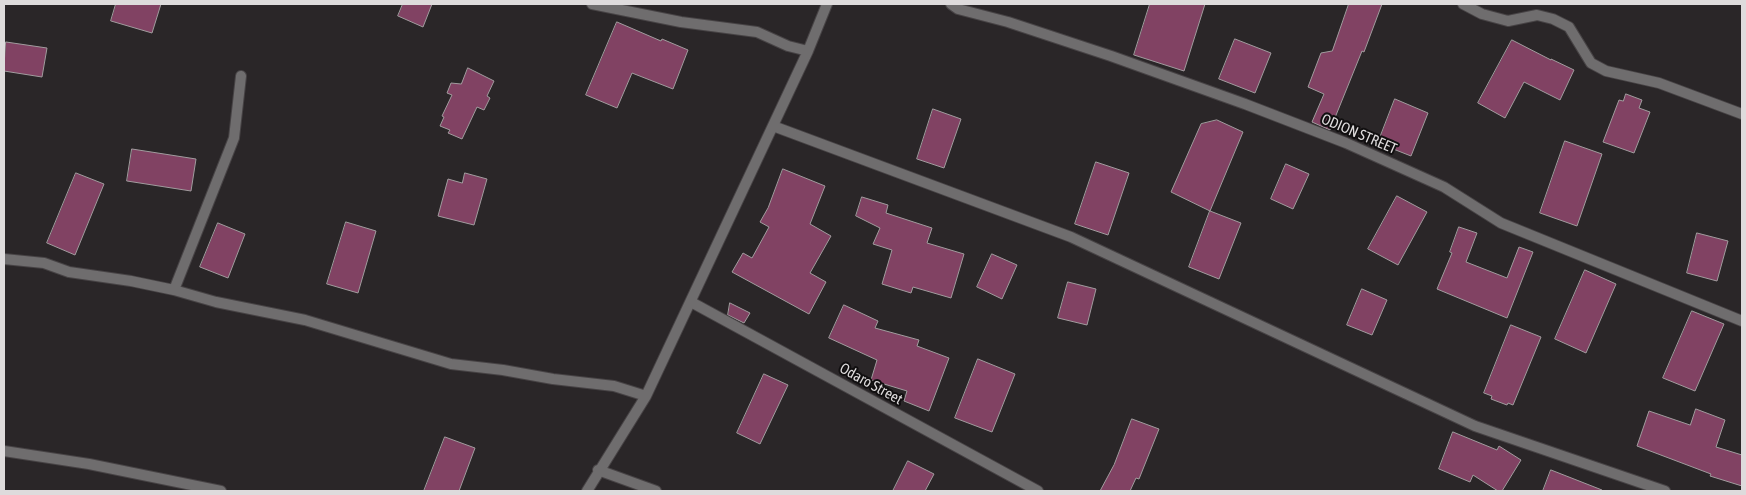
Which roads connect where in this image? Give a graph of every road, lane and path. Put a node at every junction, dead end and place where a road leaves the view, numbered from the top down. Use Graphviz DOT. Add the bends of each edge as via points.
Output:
graph roads {
  1 [pos="592,4"];
  2 [pos="827,4"];
  3 [pos="952,4"];
  4 [pos="1463,4"];
  5 [pos="808,51"];
  6 [pos="242,76"];
  7 [pos="1742,114"];
  8 [pos="774,126"];
  9 [pos="4,259"];
  10 [pos="174,290"];
  11 [pos="691,302"];
  12 [pos="1742,321"];
  13 [pos="646,396"];
  14 [pos="4,451"];
  15 [pos="598,470"];
  16 [pos="221,491"];
  17 [pos="587,491"];
  18 [pos="656,491"];
  19 [pos="1038,491"];
  20 [pos="1665,491"];
  1 -- 5 [label="street" via="681,22 756,32"];
  2 -- 5 [label="street"];
  3 -- 12 [label="street, ODION STREET" via="958,9 1111,56 1346,144 1444,187 1501,223"];
  4 -- 7 [label="street" via="1482,14 1508,21 1537,15 1553,19 1569,27 1591,63 1606,71 1659,83"];
  5 -- 8 [label="street"];
  6 -- 10 [label="street" via="234,138"];
  8 -- 11 [label="street"];
  8 -- 20 [label="street" via="1071,237 1476,426"];
  9 -- 10 [label="street" via="44,263 68,272"];
  10 -- 13 [label="street" via="305,320 451,364 614,386"];
  11 -- 13 [label="street"];
  11 -- 19 [label="street, Odaro Street"];
  13 -- 15 [label="street"];
  14 -- 16 [label="street" via="89,464"];
  15 -- 17 [label="street"];
  15 -- 18 [label="street"];
}
